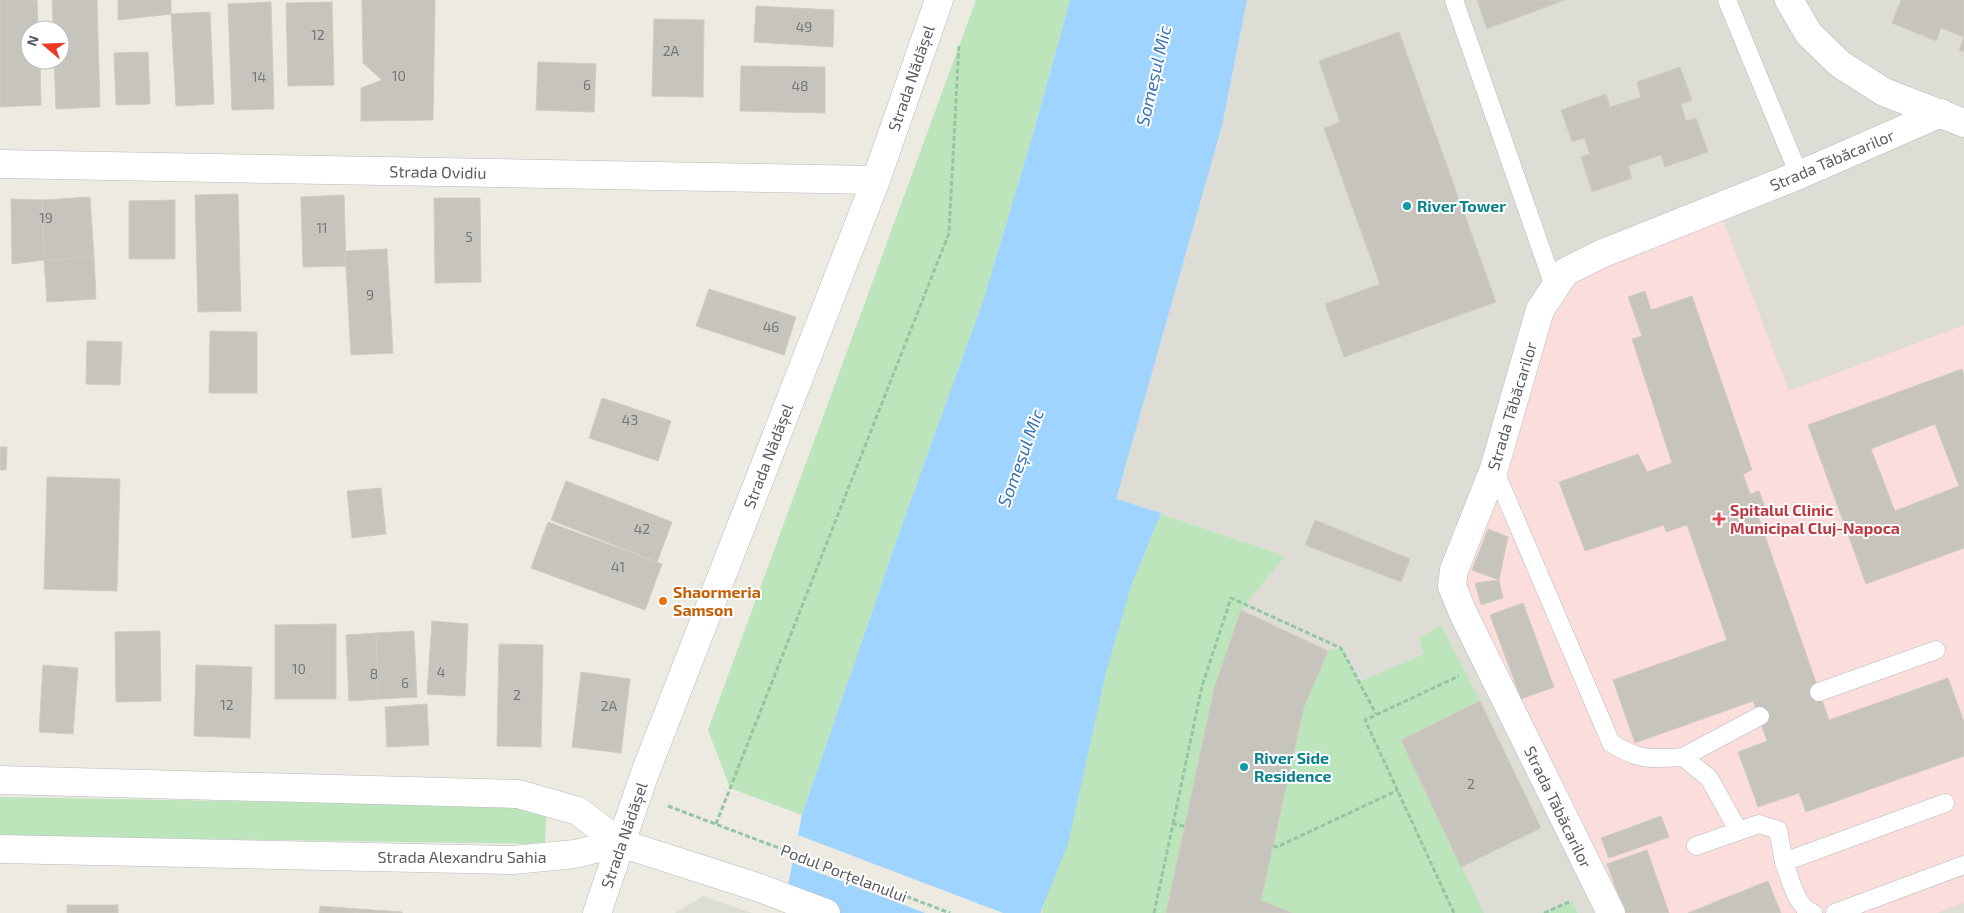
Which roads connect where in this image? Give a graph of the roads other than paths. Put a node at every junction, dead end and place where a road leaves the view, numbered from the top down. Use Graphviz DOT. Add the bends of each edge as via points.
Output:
graph roads {
  1 [pos="939,0"];
  2 [pos="1454,0"];
  3 [pos="1727,0"];
  4 [pos="1789,0"];
  5 [pos="1800,0"];
  6 [pos="1809,34"];
  7 [pos="1952,118"];
  8 [pos="0,164"];
  9 [pos="1798,175"];
  10 [pos="876,180"];
  11 [pos="1555,289"];
  12 [pos="1494,469"];
  13 [pos="1936,650"];
  14 [pos="1819,692"];
  15 [pos="1760,716"];
  16 [pos="1683,757"];
  17 [pos="0,780"];
  18 [pos="1945,803"];
  19 [pos="1738,830"];
  20 [pos="620,843"];
  21 [pos="1696,846"];
  22 [pos="0,850"];
  23 [pos="1784,862"];
  24 [pos="1964,865"];
  25 [pos="597,913"];
  26 [pos="826,913"];
  27 [pos="1611,913"];
  28 [pos="1813,913"];
  29 [pos="1835,913"];
  1 -- 10 [label="street, Strada Nădășel"];
  2 -- 11 [label="lane"];
  3 -- 9 [label="lane"];
  4 -- 6 [label="street, Strada Tăbăcarilor"];
  5 -- 6 [label="lane"];
  6 -- 7 [label="street, Strada Tăbăcarilor" via="1840,64 1884,92"];
  7 -- 9 [label="street, Strada Tăbăcarilor"];
  8 -- 10 [label="street, Strada Ovidiu"];
  9 -- 11 [label="street, Strada Tăbăcarilor" via="1601,254 1565,272"];
  10 -- 20 [label="street, Strada Nădășel"];
  11 -- 12 [label="street, Strada Tăbăcarilor" via="1540,310"];
  12 -- 16 [label="lane" via="1611,743 1629,754 1649,759"];
  12 -- 27 [label="street, Strada Tăbăcarilor" via="1454,570 1452,586 1462,613"];
  13 -- 14 [label="lane"];
  15 -- 16 [label="lane"];
  16 -- 19 [label="lane" via="1709,778"];
  17 -- 20 [label="street" via="518,794 578,811"];
  18 -- 23 [label="lane"];
  19 -- 21 [label="lane"];
  19 -- 23 [label="lane" via="1758,824 1778,830"];
  20 -- 22 [label="street, Strada Alexandru Sahia" via="575,854 513,860"];
  20 -- 25 [label="street, Strada Nădășel"];
  20 -- 26 [label="street"];
  23 -- 28 [label="lane" via="1800,902"];
  24 -- 29 [label="lane"];
}
